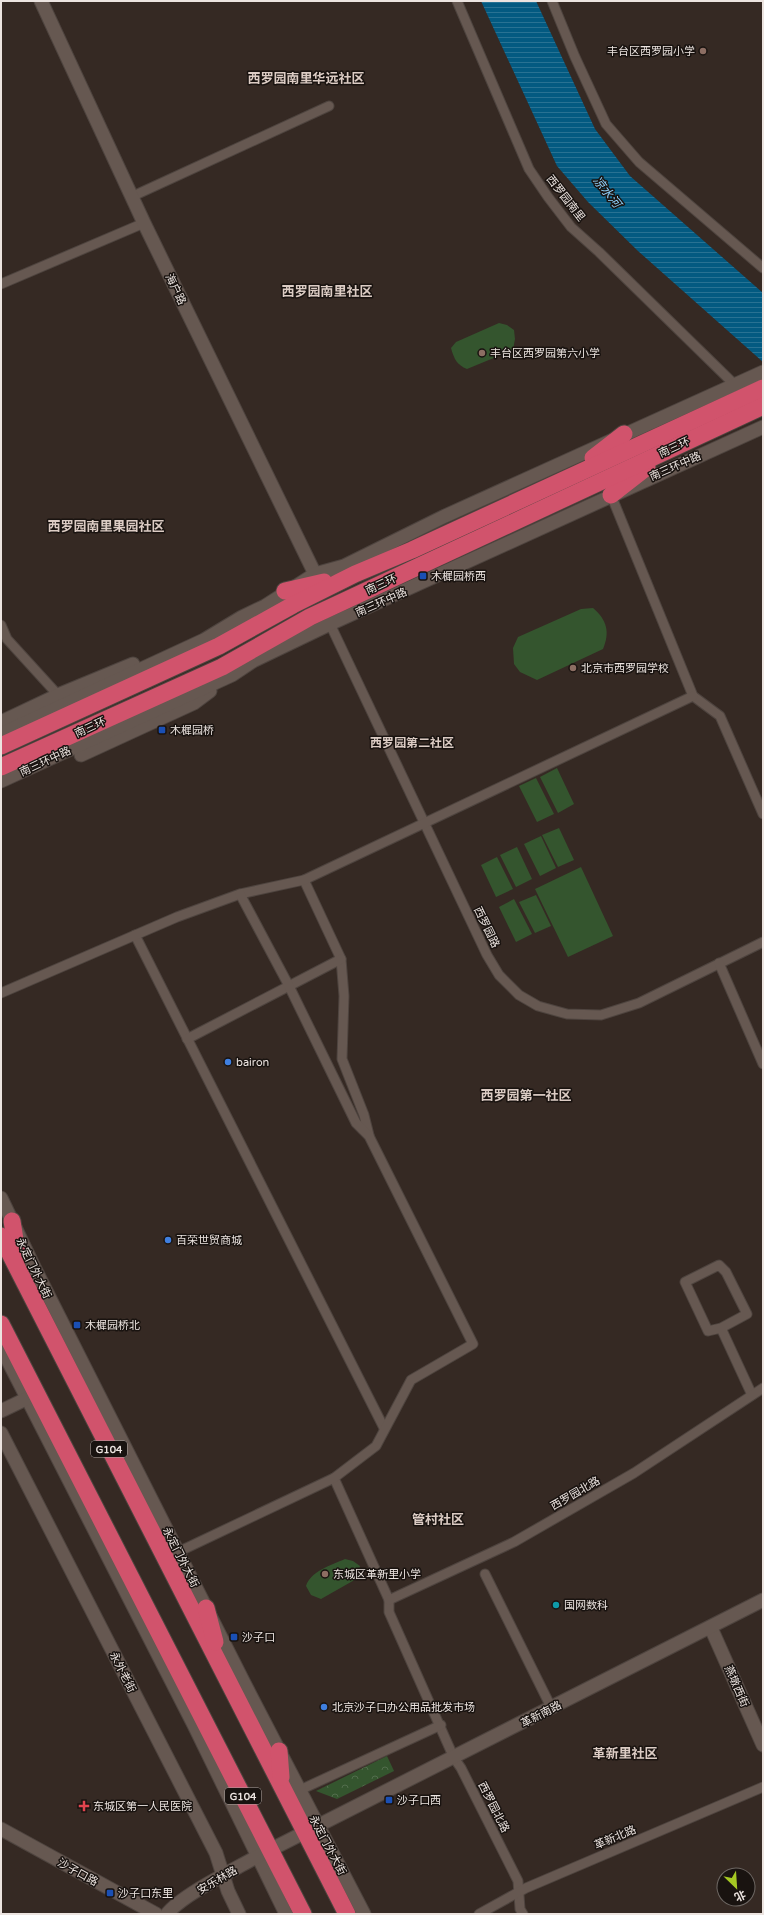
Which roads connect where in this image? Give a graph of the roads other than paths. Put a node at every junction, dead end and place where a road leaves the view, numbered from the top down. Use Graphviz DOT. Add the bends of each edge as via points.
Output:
graph roads {
  1 [pos="41,1"];
  2 [pos="457,1"];
  3 [pos="552,1"];
  4 [pos="329,106"];
  5 [pos="131,197"];
  6 [pos="144,223"];
  7 [pos="763,268"];
  8 [pos="1,284"];
  9 [pos="760,381"];
  10 [pos="734,384"];
  11 [pos="763,406"];
  12 [pos="763,427"];
  13 [pos="624,434"];
  14 [pos="671,448"];
  15 [pos="564,479"];
  16 [pos="611,495"];
  17 [pos="315,574"];
  18 [pos="355,574"];
  19 [pos="285,591"];
  20 [pos="242,617"];
  21 [pos="330,624"];
  22 [pos="1,625"];
  23 [pos="204,640"];
  24 [pos="191,659"];
  25 [pos="253,661"];
  26 [pos="227,671"];
  27 [pos="58,695"];
  28 [pos="693,696"];
  29 [pos="1,722"];
  30 [pos="1,734"];
  31 [pos="1,746"];
  32 [pos="1,768"];
  33 [pos="1,781"];
  34 [pos="1,791"];
  35 [pos="763,814"];
  36 [pos="424,824"];
  37 [pos="304,880"];
  38 [pos="240,894"];
  39 [pos="134,935"];
  40 [pos="763,942"];
  41 [pos="341,959"];
  42 [pos="719,963"];
  43 [pos="289,986"];
  44 [pos="1,993"];
  45 [pos="187,1039"];
  46 [pos="763,1063"];
  47 [pos="369,1136"];
  48 [pos="1,1198"];
  49 [pos="12,1221"];
  50 [pos="1,1236"];
  51 [pos="21,1274"];
  52 [pos="1,1324"];
  53 [pos="721,1328"];
  54 [pos="1,1347"];
  55 [pos="763,1388"];
  56 [pos="752,1395"];
  57 [pos="28,1398"];
  58 [pos="1,1411"];
  59 [pos="384,1428"];
  60 [pos="1,1433"];
  61 [pos="5,1450"];
  62 [pos="334,1478"];
  63 [pos="178,1552"];
  64 [pos="485,1574"];
  65 [pos="389,1600"];
  66 [pos="763,1600"];
  67 [pos="206,1608"];
  68 [pos="711,1628"];
  69 [pos="224,1675"];
  70 [pos="552,1709"];
  71 [pos="441,1725"];
  72 [pos="763,1744"];
  73 [pos="279,1751"];
  74 [pos="454,1758"];
  75 [pos="282,1785"];
  76 [pos="763,1787"];
  77 [pos="300,1790"];
  78 [pos="312,1829"];
  79 [pos="1,1830"];
  80 [pos="264,1853"];
  81 [pos="223,1876"];
  82 [pos="519,1893"];
  83 [pos="156,1914"];
  84 [pos="167,1914"];
  85 [pos="239,1914"];
  86 [pos="286,1914"];
  87 [pos="303,1914"];
  88 [pos="347,1914"];
  89 [pos="364,1914"];
  90 [pos="479,1914"];
  91 [pos="523,1914"];
  1 -- 5 [label="street, 海户路"];
  2 -- 10 [label="street, 西罗园南里" via="529,169 548,197 571,227 600,252"];
  3 -- 7 [label="street" via="606,124 639,162"];
  4 -- 5 [label="street"];
  5 -- 6 [label="street, 海户路"];
  6 -- 8 [label="street"];
  6 -- 17 [label="street, 海户路"];
  9 -- 10 [label="street"];
  9 -- 15 [label="highway, 南三环"];
  10 -- 13 [label="street"];
  11 -- 14 [label="highway, 南三环"];
  12 -- 16 [label="street, 南三环中路"];
  13 -- 15 [label="highway"];
  13 -- 17 [label="street" via="445,516 344,566"];
  14 -- 16 [label="highway"];
  14 -- 26 [label="highway, 南三环" via="310,617"];
  15 -- 18 [label="highway, 南三环"];
  16 -- 21 [label="street, 南三环中路"];
  16 -- 28 [label="street"];
  17 -- 19 [label="street"];
  18 -- 19 [label="highway"];
  18 -- 24 [label="highway, 南三环"];
  19 -- 20 [label="street" via="265,606"];
  20 -- 23 [label="street"];
  20 -- 27 [label="street"];
  21 -- 25 [label="street, 南三环中路"];
  21 -- 36 [label="street, 西罗园路"];
  22 -- 27 [label="street" via="7,639"];
  23 -- 24 [label="highway"];
  23 -- 30 [label="street"];
  24 -- 31 [label="highway, 南三环"];
  25 -- 26 [label="highway"];
  26 -- 32 [label="highway, 南三环"];
  26 -- 33 [label="street, 南三环中路"];
  26 -- 34 [label="street" via="194,703"];
  27 -- 29 [label="street"];
  28 -- 35 [label="street" via="720,716"];
  28 -- 36 [label="street"];
  36 -- 37 [label="street"];
  36 -- 42 [label="street, 西罗园路" via="499,975 519,995 538,1006 567,1014 601,1014 639,1003"];
  37 -- 38 [label="street"];
  37 -- 41 [label="street"];
  38 -- 39 [label="street"];
  38 -- 43 [label="street"];
  39 -- 44 [label="street"];
  39 -- 45 [label="street"];
  40 -- 42 [label="street, 西罗园路"];
  41 -- 43 [label="street"];
  41 -- 47 [label="street" via="344,996 342,1059 364,1115"];
  42 -- 46 [label="street"];
  43 -- 45 [label="street"];
  43 -- 47 [label="street" via="356,1123"];
  45 -- 59 [label="street"];
  47 -- 59 [label="street" via="473,1344 411,1380"];
  48 -- 49 [label="street, 永定门外大街"];
  49 -- 51 [label="highway"];
  49 -- 63 [label="street, 永定门外大街"];
  50 -- 51 [label="highway, 永定门外大街 / G104"];
  51 -- 69 [label="highway, 永定门外大街 / G104"];
  52 -- 80 [label="highway, G104"];
  53 -- 53 [label="street" via="708,1331 685,1282 719,1265 726,1272 747,1314"];
  53 -- 56 [label="street"];
  54 -- 57 [label="street"];
  55 -- 56 [label="street, 西罗园北路"];
  56 -- 65 [label="street, 西罗园北路" via="634,1474 514,1542"];
  57 -- 58 [label="street"];
  57 -- 80 [label="street" via="194,1725"];
  59 -- 62 [label="street" via="376,1446"];
  60 -- 61 [label="street, 永外老街"];
  61 -- 81 [label="street, 永外老街" via="216,1853"];
  62 -- 63 [label="street"];
  62 -- 65 [label="street, 西罗园北路"];
  63 -- 67 [label="street, 永定门外大街"];
  64 -- 70 [label="street"];
  65 -- 71 [label="street, 西罗园北路" via="390,1612"];
  66 -- 68 [label="street, 革新南路"];
  67 -- 69 [label="highway"];
  67 -- 73 [label="street, 永定门外大街"];
  68 -- 70 [label="street, 革新南路"];
  68 -- 72 [label="street, 燕墩西街"];
  69 -- 75 [label="highway, 永定门外大街 / G104"];
  70 -- 74 [label="street, 革新南路"];
  71 -- 74 [label="street, 西罗园北路"];
  71 -- 77 [label="street"];
  73 -- 75 [label="highway"];
  73 -- 77 [label="street, 永定门外大街"];
  74 -- 78 [label="street, 革新南路"];
  74 -- 82 [label="street, 西罗园北路" via="518,1881"];
  75 -- 78 [label="highway, 永定门外大街 / G104"];
  76 -- 82 [label="street, 革新北路"];
  77 -- 78 [label="street, 永定门外大街"];
  78 -- 80 [label="street, 安乐林路"];
  78 -- 88 [label="highway, 永定门外大街 / G104"];
  78 -- 89 [label="street, 永定门外大街"];
  79 -- 83 [label="street, 沙子口路"];
  80 -- 81 [label="street, 安乐林路"];
  80 -- 86 [label="street"];
  80 -- 87 [label="highway, G104"];
  81 -- 84 [label="street, 安乐林路" via="176,1904"];
  81 -- 85 [label="street, 永外老街"];
  82 -- 90 [label="street, 革新北路"];
  82 -- 91 [label="street, 西罗园北路" via="520,1909"];
}
